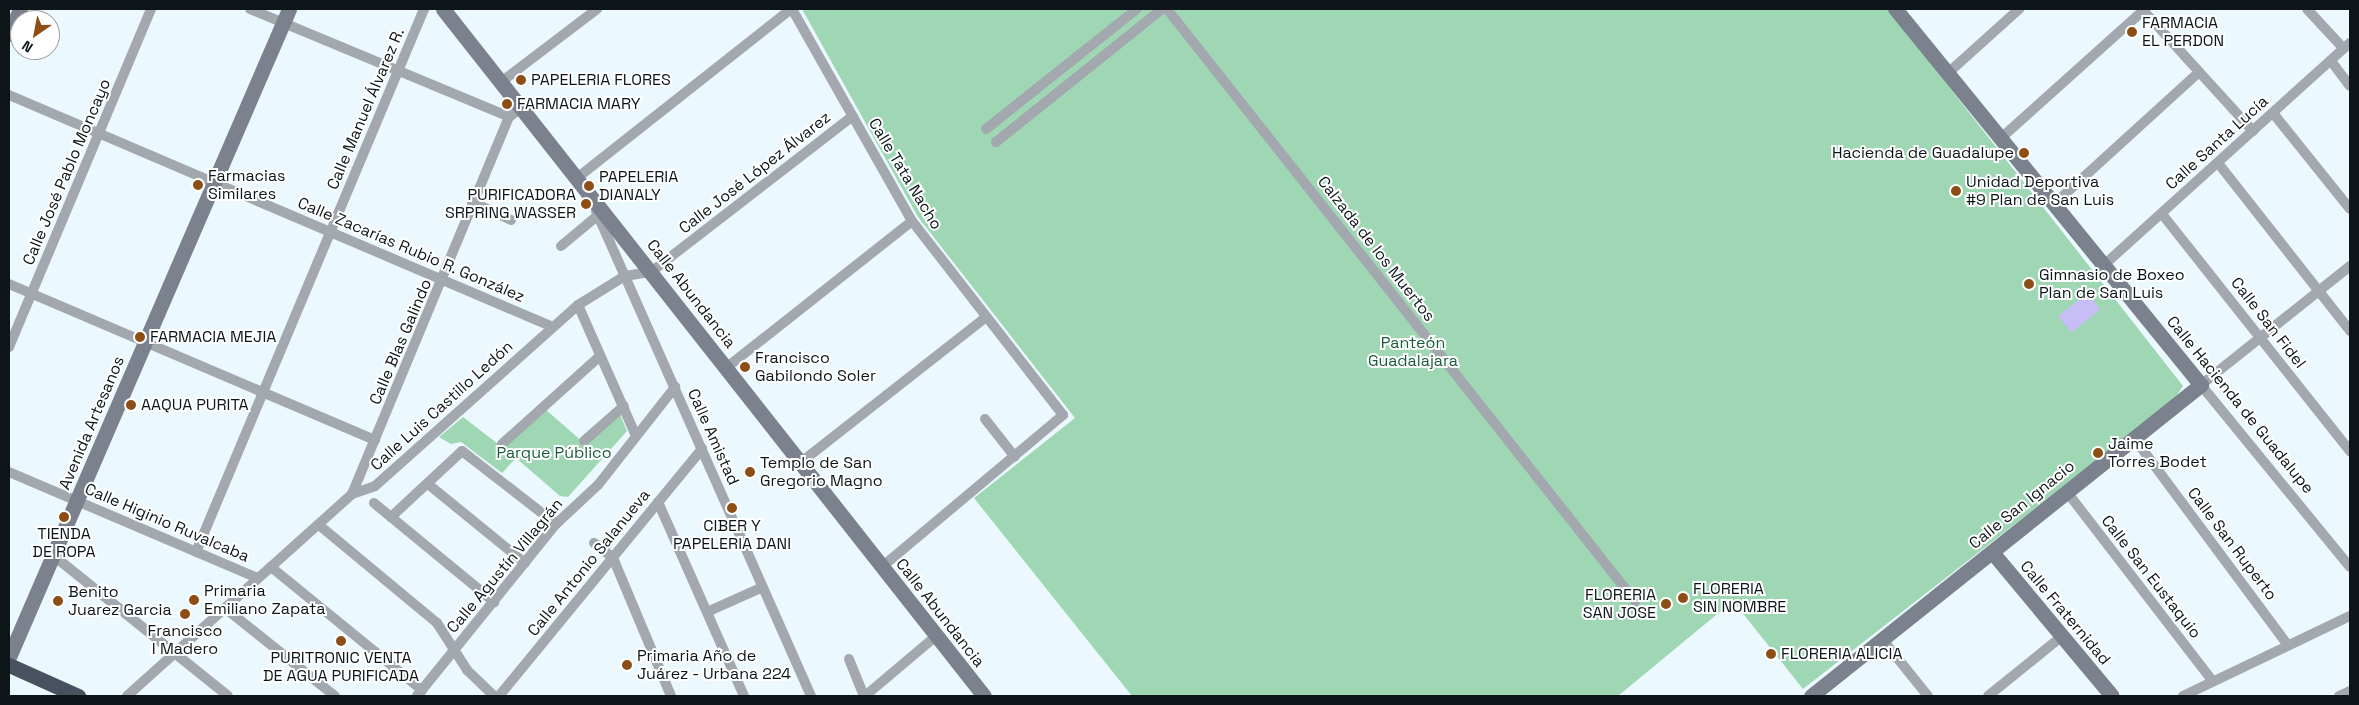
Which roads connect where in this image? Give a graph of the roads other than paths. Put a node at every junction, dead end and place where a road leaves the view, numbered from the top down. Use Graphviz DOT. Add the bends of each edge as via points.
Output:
graph roads {
  1 [pos="20,9"];
  2 [pos="151,9"];
  3 [pos="250,9"];
  4 [pos="424,9"];
  5 [pos="444,9"];
  6 [pos="597,9"];
  7 [pos="792,9"];
  8 [pos="1136,9"];
  9 [pos="1162,9"];
  10 [pos="1168,9"];
  11 [pos="1897,9"];
  12 [pos="2019,9"];
  13 [pos="2143,9"];
  14 [pos="2307,9"];
  15 [pos="286,16"];
  16 [pos="9,34"];
  17 [pos="2347,46"];
  18 [pos="2330,61"];
  19 [pos="398,71"];
  20 [pos="2199,72"];
  21 [pos="1948,73"];
  22 [pos="502,82"];
  23 [pos="2350,86"];
  24 [pos="9,95"];
  25 [pos="515,113"];
  26 [pos="2274,113"];
  27 [pos="854,116"];
  28 [pos="986,129"];
  29 [pos="2253,131"];
  30 [pos="99,134"];
  31 [pos="2000,140"];
  32 [pos="996,142"];
  33 [pos="2218,164"];
  34 [pos="576,178"];
  35 [pos="214,182"];
  36 [pos="472,202"];
  37 [pos="2053,205"];
  38 [pos="2350,209"];
  39 [pos="600,213"];
  40 [pos="2162,214"];
  41 [pos="511,220"];
  42 [pos="912,221"];
  43 [pos="331,232"];
  44 [pos="561,246"];
  45 [pos="2104,265"];
  46 [pos="2350,266"];
  47 [pos="651,272"];
  48 [pos="625,276"];
  49 [pos="443,280"];
  50 [pos="9,284"];
  51 [pos="2319,291"];
  52 [pos="32,294"];
  53 [pos="578,305"];
  54 [pos="986,317"];
  55 [pos="553,327"];
  56 [pos="2350,330"];
  57 [pos="2260,338"];
  58 [pos="146,342"];
  59 [pos="9,346"];
  60 [pos="600,356"];
  61 [pos="726,368"];
  62 [pos="2201,385"];
  63 [pos="675,387"];
  64 [pos="263,392"];
  65 [pos="624,406"];
  66 [pos="985,419"];
  67 [pos="636,436"];
  68 [pos="2134,438"];
  69 [pos="376,440"];
  70 [pos="584,441"];
  71 [pos="502,444"];
  72 [pos="702,449"];
  73 [pos="2350,451"];
  74 [pos="1015,457"];
  75 [pos="800,463"];
  76 [pos="9,472"];
  77 [pos="428,484"];
  78 [pos="2067,492"];
  79 [pos="352,494"];
  80 [pos="78,501"];
  81 [pos="658,502"];
  82 [pos="374,503"];
  83 [pos="391,517"];
  84 [pos="556,524"];
  85 [pos="319,525"];
  86 [pos="594,543"];
  87 [pos="196,552"];
  88 [pos="1992,552"];
  89 [pos="54,556"];
  90 [pos="613,558"];
  91 [pos="525,563"];
  92 [pos="271,567"];
  93 [pos="882,567"];
  94 [pos="2350,568"];
  95 [pos="258,578"];
  96 [pos="763,588"];
  97 [pos="1635,601"];
  98 [pos="494,602"];
  99 [pos="225,608"];
  100 [pos="707,612"];
  101 [pos="2350,616"];
  102 [pos="936,636"];
  103 [pos="2062,638"];
  104 [pos="1882,639"];
  105 [pos="2287,644"];
  106 [pos="454,650"];
  107 [pos="175,653"];
  108 [pos="9,657"];
  109 [pos="849,660"];
  110 [pos="9,665"];
  111 [pos="2212,680"];
  112 [pos="2350,691"];
  113 [pos="419,693"];
  114 [pos="54,696"];
  115 [pos="78,696"];
  116 [pos="127,696"];
  117 [pos="228,696"];
  118 [pos="335,696"];
  119 [pos="494,696"];
  120 [pos="499,696"];
  121 [pos="672,696"];
  122 [pos="744,696"];
  123 [pos="811,696"];
  124 [pos="865,696"];
  125 [pos="984,696"];
  126 [pos="1811,696"];
  127 [pos="1928,696"];
  128 [pos="1988,696"];
  129 [pos="2112,696"];
  130 [pos="2183,696"];
  131 [pos="2339,696"];
  1 -- 16 [label="street"];
  2 -- 30 [label="street, Calle José Pablo Moncayo"];
  3 -- 15 [label="street"];
  4 -- 19 [label="street, Calle Manuel Álvarez R."];
  5 -- 22 [label="street, Calle Abundancia"];
  6 -- 22 [label="street"];
  7 -- 27 [label="street, Calle Tata Nacho"];
  7 -- 34 [label="street"];
  8 -- 28 [label="street"];
  9 -- 32 [label="street"];
  10 -- 97 [label="street, Calzada de los Muertos"];
  11 -- 21 [label="street, Calle Hacienda de Guadalupe"];
  12 -- 21 [label="street"];
  13 -- 20 [label="street"];
  13 -- 31 [label="street"];
  14 -- 17 [label="street"];
  15 -- 19 [label="street"];
  15 -- 35 [label="street, Avenida Artesanos"];
  17 -- 18 [label="street, Calle Santa Lucía"];
  18 -- 23 [label="street"];
  18 -- 26 [label="street, Calle Santa Lucía"];
  19 -- 25 [label="street"];
  19 -- 43 [label="street, Calle Manuel Álvarez R."];
  20 -- 29 [label="street"];
  20 -- 37 [label="street"];
  21 -- 31 [label="street, Calle Hacienda de Guadalupe"];
  22 -- 25 [label="street, Calle Abundancia"];
  24 -- 30 [label="street, Calle Zacarías Rubio R. González"];
  25 -- 34 [label="street, Calle Abundancia"];
  25 -- 36 [label="street, Calle Blas Galindo"];
  26 -- 29 [label="street, Calle Santa Lucía"];
  26 -- 38 [label="street"];
  27 -- 42 [label="street, Calle Tata Nacho"];
  27 -- 47 [label="street, Calle José López Álvarez"];
  29 -- 33 [label="street, Calle Santa Lucía"];
  30 -- 35 [label="street, Calle Zacarías Rubio R. González"];
  30 -- 52 [label="street, Calle José Pablo Moncayo"];
  31 -- 37 [label="street, Calle Hacienda de Guadalupe"];
  33 -- 40 [label="street, Calle Santa Lucía"];
  33 -- 51 [label="street"];
  34 -- 39 [label="street, Calle Abundancia"];
  35 -- 43 [label="street, Calle Zacarías Rubio R. González"];
  35 -- 58 [label="street, Avenida Artesanos"];
  36 -- 41 [label="street"];
  36 -- 49 [label="street, Calle Blas Galindo"];
  37 -- 45 [label="street, Calle Hacienda de Guadalupe"];
  39 -- 44 [label="street"];
  39 -- 47 [label="street, Calle Abundancia"];
  39 -- 48 [label="street, Calle Amistad"];
  40 -- 45 [label="street, Calle Santa Lucía"];
  40 -- 57 [label="street, Calle San Fidel"];
  42 -- 54 [label="street, Calle Tata Nacho"];
  42 -- 61 [label="street"];
  43 -- 49 [label="street, Calle Zacarías Rubio R. González"];
  43 -- 64 [label="street, Calle Manuel Álvarez R."];
  45 -- 62 [label="street, Calle Hacienda de Guadalupe"];
  46 -- 51 [label="street, Calle San Ignacio"];
  47 -- 48 [label="street, Calle Luis Castillo Ledón"];
  47 -- 61 [label="street, Calle Abundancia"];
  48 -- 53 [label="street, Calle Luis Castillo Ledón"];
  48 -- 63 [label="street, Calle Amistad"];
  49 -- 55 [label="street, Calle Zacarías Rubio R. González"];
  49 -- 69 [label="street, Calle Blas Galindo"];
  50 -- 52 [label="street"];
  51 -- 56 [label="street"];
  51 -- 57 [label="street, Calle San Ignacio"];
  52 -- 58 [label="street"];
  52 -- 59 [label="street, Calle José Pablo Moncayo"];
  53 -- 55 [label="street, Calle Luis Castillo Ledón"];
  53 -- 60 [label="street"];
  54 -- 74 [label="street, Calle Tata Nacho" via="1063,415"];
  54 -- 75 [label="street"];
  55 -- 79 [label="street, Calle Luis Castillo Ledón" via="375,486"];
  57 -- 62 [label="street, Calle San Ignacio"];
  57 -- 73 [label="street, Calle San Fidel"];
  58 -- 64 [label="street"];
  58 -- 80 [label="street, Avenida Artesanos"];
  60 -- 65 [label="street"];
  60 -- 71 [label="street"];
  61 -- 75 [label="street, Calle Abundancia"];
  62 -- 68 [label="street, Calle San Ignacio"];
  62 -- 94 [label="street, Calle Hacienda de Guadalupe"];
  63 -- 67 [label="street, Calle Agustín Villagrán"];
  63 -- 72 [label="street, Calle Amistad"];
  64 -- 69 [label="street"];
  64 -- 87 [label="street, Calle Manuel Álvarez R."];
  65 -- 67 [label="street"];
  65 -- 70 [label="street"];
  66 -- 74 [label="street"];
  67 -- 84 [label="street, Calle Agustín Villagrán" via="598,485"];
  68 -- 78 [label="street, Calle San Ignacio"];
  68 -- 105 [label="street, Calle San Ruperto"];
  69 -- 79 [label="street, Calle Blas Galindo"];
  72 -- 81 [label="street, Calle Antonio Salanueva"];
  72 -- 96 [label="street, Calle Amistad"];
  74 -- 93 [label="street"];
  75 -- 93 [label="street, Calle Abundancia"];
  76 -- 80 [label="street, Calle Higinio Ruvalcaba"];
  77 -- 83 [label="street"];
  77 -- 84 [label="street" via="462,452"];
  77 -- 91 [label="street"];
  78 -- 88 [label="street, Calle San Ignacio"];
  78 -- 111 [label="street, Calle San Eustaquio"];
  79 -- 85 [label="street, Calle Luis Castillo Ledón"];
  80 -- 87 [label="street, Calle Higinio Ruvalcaba"];
  80 -- 89 [label="street, Avenida Artesanos"];
  81 -- 90 [label="street, Calle Antonio Salanueva"];
  81 -- 100 [label="street"];
  82 -- 83 [label="street"];
  83 -- 98 [label="street"];
  84 -- 91 [label="street, Calle Agustín Villagrán"];
  85 -- 92 [label="street, Calle Luis Castillo Ledón"];
  85 -- 106 [label="street" via="438,623"];
  86 -- 90 [label="street"];
  87 -- 95 [label="street, Calle Higinio Ruvalcaba"];
  88 -- 103 [label="street, Calle Fraternidad"];
  88 -- 104 [label="street, Calle San Ignacio"];
  89 -- 107 [label="street"];
  89 -- 108 [label="street, Avenida Artesanos"];
  90 -- 120 [label="street, Calle Antonio Salanueva"];
  90 -- 121 [label="street"];
  91 -- 98 [label="street, Calle Agustín Villagrán"];
  92 -- 95 [label="street, Calle Luis Castillo Ledón"];
  92 -- 113 [label="street"];
  93 -- 102 [label="street, Calle Abundancia"];
  95 -- 99 [label="street, Calle Luis Castillo Ledón"];
  96 -- 100 [label="street"];
  96 -- 123 [label="street, Calle Amistad"];
  98 -- 106 [label="street, Calle Agustín Villagrán"];
  99 -- 107 [label="street, Calle Luis Castillo Ledón"];
  99 -- 118 [label="street"];
  100 -- 122 [label="street"];
  101 -- 105 [label="street"];
  102 -- 124 [label="street"];
  102 -- 125 [label="street, Calle Abundancia"];
  103 -- 128 [label="street"];
  103 -- 129 [label="street, Calle Fraternidad"];
  104 -- 126 [label="street, Calle San Ignacio"];
  104 -- 127 [label="street"];
  105 -- 111 [label="street"];
  106 -- 113 [label="street, Calle Agustín Villagrán"];
  106 -- 119 [label="street"];
  107 -- 116 [label="street, Calle Luis Castillo Ledón"];
  107 -- 117 [label="street"];
  109 -- 124 [label="street"];
  110 -- 114 [label="highway"];
  110 -- 115 [label="highway"];
  111 -- 130 [label="street"];
  112 -- 131 [label="street"];
}
